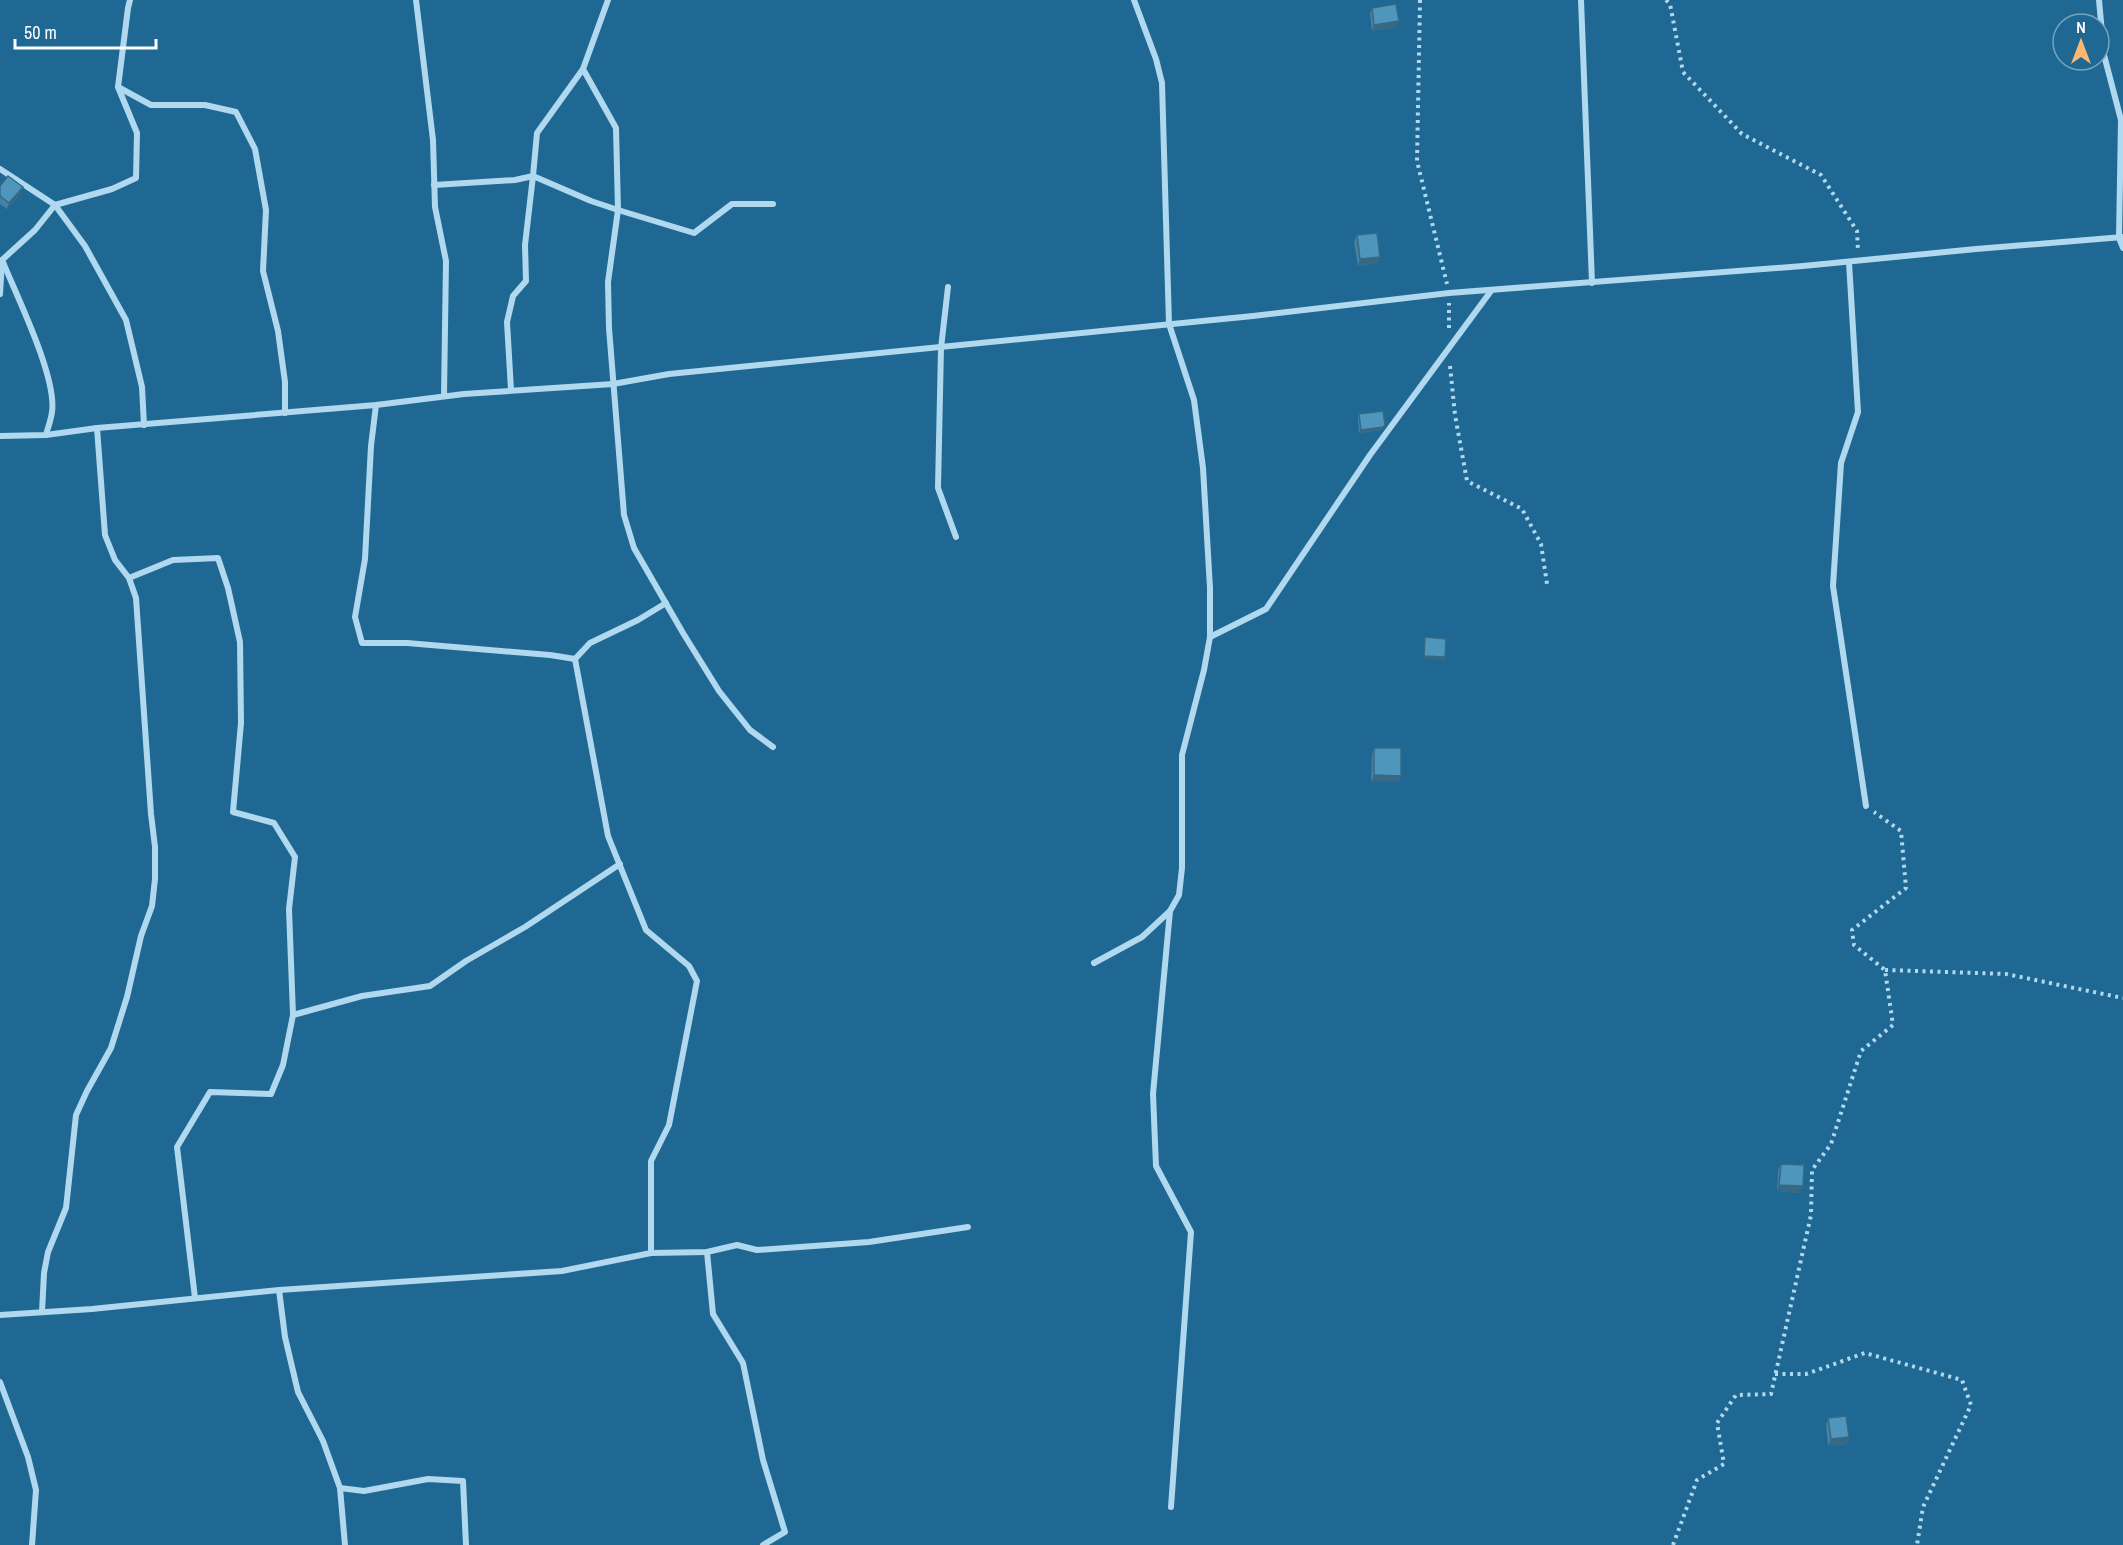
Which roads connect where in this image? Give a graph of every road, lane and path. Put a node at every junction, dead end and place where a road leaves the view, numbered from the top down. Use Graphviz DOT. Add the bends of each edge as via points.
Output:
graph roads {
  1 [pos="130,0"];
  2 [pos="416,0"];
  3 [pos="608,0"];
  4 [pos="1134,0"];
  5 [pos="1420,0"];
  6 [pos="1581,0"];
  7 [pos="1666,0"];
  8 [pos="2099,0"];
  9 [pos="583,69"];
  10 [pos="118,87"];
  11 [pos="0,169"];
  12 [pos="533,176"];
  13 [pos="434,186"];
  14 [pos="773,204"];
  15 [pos="55,205"];
  16 [pos="618,210"];
  17 [pos="2121,237"];
  18 [pos="2123,248"];
  19 [pos="1,259"];
  20 [pos="1859,261"];
  21 [pos="1849,262"];
  22 [pos="1592,283"];
  23 [pos="948,287"];
  24 [pos="1491,291"];
  25 [pos="1449,293"];
  26 [pos="0,294"];
  27 [pos="1169,324"];
  28 [pos="941,348"];
  29 [pos="1448,350"];
  30 [pos="614,384"];
  31 [pos="511,390"];
  32 [pos="444,396"];
  33 [pos="376,405"];
  34 [pos="285,413"];
  35 [pos="144,425"];
  36 [pos="97,428"];
  37 [pos="46,435"];
  38 [pos="0,436"];
  39 [pos="956,537"];
  40 [pos="129,578"];
  41 [pos="1547,584"];
  42 [pos="666,603"];
  43 [pos="1210,637"];
  44 [pos="575,659"];
  45 [pos="773,747"];
  46 [pos="1866,806"];
  47 [pos="620,864"];
  48 [pos="1170,911"];
  49 [pos="1094,963"];
  50 [pos="1885,970"];
  51 [pos="2123,998"];
  52 [pos="293,1015"];
  53 [pos="968,1227"];
  54 [pos="707,1251"];
  55 [pos="651,1253"];
  56 [pos="279,1290"];
  57 [pos="195,1298"];
  58 [pos="42,1312"];
  59 [pos="0,1315"];
  60 [pos="1776,1374"];
  61 [pos="0,1382"];
  62 [pos="340,1488"];
  63 [pos="1171,1507"];
  64 [pos="32,1545"];
  65 [pos="345,1545"];
  66 [pos="466,1545"];
  67 [pos="763,1545"];
  68 [pos="1673,1545"];
  69 [pos="1917,1545"];
  1 -- 10 [label="street"];
  2 -- 13 [label="street" via="433,140"];
  3 -- 9 [label="street"];
  4 -- 27 [label="street" via="1162,82"];
  5 -- 25 [label="path" via="1417,161"];
  6 -- 22 [label="street"];
  7 -- 20 [label="path" via="1683,72 1742,134 1821,175 1857,231"];
  8 -- 17 [label="street" via="2104,55 2121,120"];
  9 -- 12 [label="street" via="537,133"];
  9 -- 16 [label="street" via="616,128"];
  10 -- 15 [label="street" via="137,133 136,178"];
  10 -- 34 [label="street" via="151,105 205,105 237,112 255,149 266,210 263,271 278,332"];
  11 -- 15 [label="street"];
  12 -- 13 [label="street"];
  12 -- 16 [label="street"];
  12 -- 31 [label="street" via="525,245 526,281 513,296 507,322"];
  13 -- 32 [label="street" via="446,261"];
  14 -- 16 [label="street" via="732,204 694,233"];
  15 -- 19 [label="street" via="35,230"];
  15 -- 35 [label="street" via="85,246 126,320 142,387"];
  16 -- 30 [label="street" via="608,282"];
  17 -- 18 [label="street"];
  17 -- 20 [label="street"];
  19 -- 26 [label="street"];
  19 -- 37 [label="street" via="50,386 52,410"];
  20 -- 21 [label="street"];
  21 -- 22 [label="street"];
  21 -- 46 [label="street" via="1858,412 1841,463 1833,586"];
  22 -- 24 [label="street"];
  23 -- 28 [label="street"];
  24 -- 25 [label="street"];
  24 -- 29 [label="street"];
  25 -- 27 [label="street"];
  25 -- 29 [label="path"];
  27 -- 28 [label="street"];
  27 -- 43 [label="street" via="1194,400 1203,468"];
  28 -- 30 [label="street"];
  28 -- 39 [label="street" via="938,488"];
  29 -- 41 [label="path" via="1467,481 1522,509 1541,544"];
  29 -- 43 [label="street" via="1266,609"];
  30 -- 31 [label="street"];
  30 -- 42 [label="street" via="624,514 634,548"];
  31 -- 32 [label="street"];
  32 -- 33 [label="street"];
  33 -- 34 [label="street"];
  33 -- 44 [label="street" via="365,559 355,617 362,643 407,643"];
  34 -- 35 [label="street"];
  35 -- 36 [label="street"];
  36 -- 37 [label="street"];
  36 -- 40 [label="street" via="105,535 115,560"];
  37 -- 38 [label="street"];
  40 -- 52 [label="street" via="173,560 218,558 240,642 241,723 233,812 274,823 295,857 288,909"];
  40 -- 58 [label="street" via="136,598 155,847 152,906 111,1048 76,1115 66,1208 48,1252"];
  42 -- 44 [label="street" via="590,643"];
  42 -- 45 [label="street" via="719,691 750,730"];
  43 -- 48 [label="street" via="1182,755 1182,868 1179,895"];
  44 -- 47 [label="street" via="608,836"];
  46 -- 50 [label="path" via="1901,831 1906,888 1852,930 1854,945"];
  47 -- 52 [label="street" via="430,986 362,996"];
  47 -- 55 [label="street" via="646,930 689,966 697,981 669,1125 651,1161"];
  48 -- 49 [label="street" via="1142,937"];
  48 -- 63 [label="street" via="1153,1094 1156,1166 1191,1232"];
  50 -- 51 [label="path" via="2006,974"];
  50 -- 60 [label="path" via="1893,1025 1861,1051 1832,1144 1812,1170 1811,1215"];
  52 -- 57 [label="street" via="283,1065 271,1094 210,1092 177,1147"];
  53 -- 54 [label="street" via="869,1242 757,1250 736,1245"];
  54 -- 55 [label="street"];
  54 -- 67 [label="street" via="714,1314 743,1363 763,1460 784,1532"];
  55 -- 56 [label="street" via="562,1271"];
  56 -- 57 [label="street"];
  56 -- 62 [label="street" via="298,1392 323,1441"];
  57 -- 58 [label="street"];
  58 -- 59 [label="street"];
  60 -- 68 [label="path" via="1771,1394 1736,1395 1717,1423 1724,1464 1697,1480"];
  60 -- 69 [label="path" via="1806,1374 1865,1353 1962,1380 1971,1405 1923,1507"];
  61 -- 64 [label="street" via="36,1490"];
  62 -- 65 [label="street"];
  62 -- 66 [label="street" via="364,1491 428,1479 463,1481"];
}
